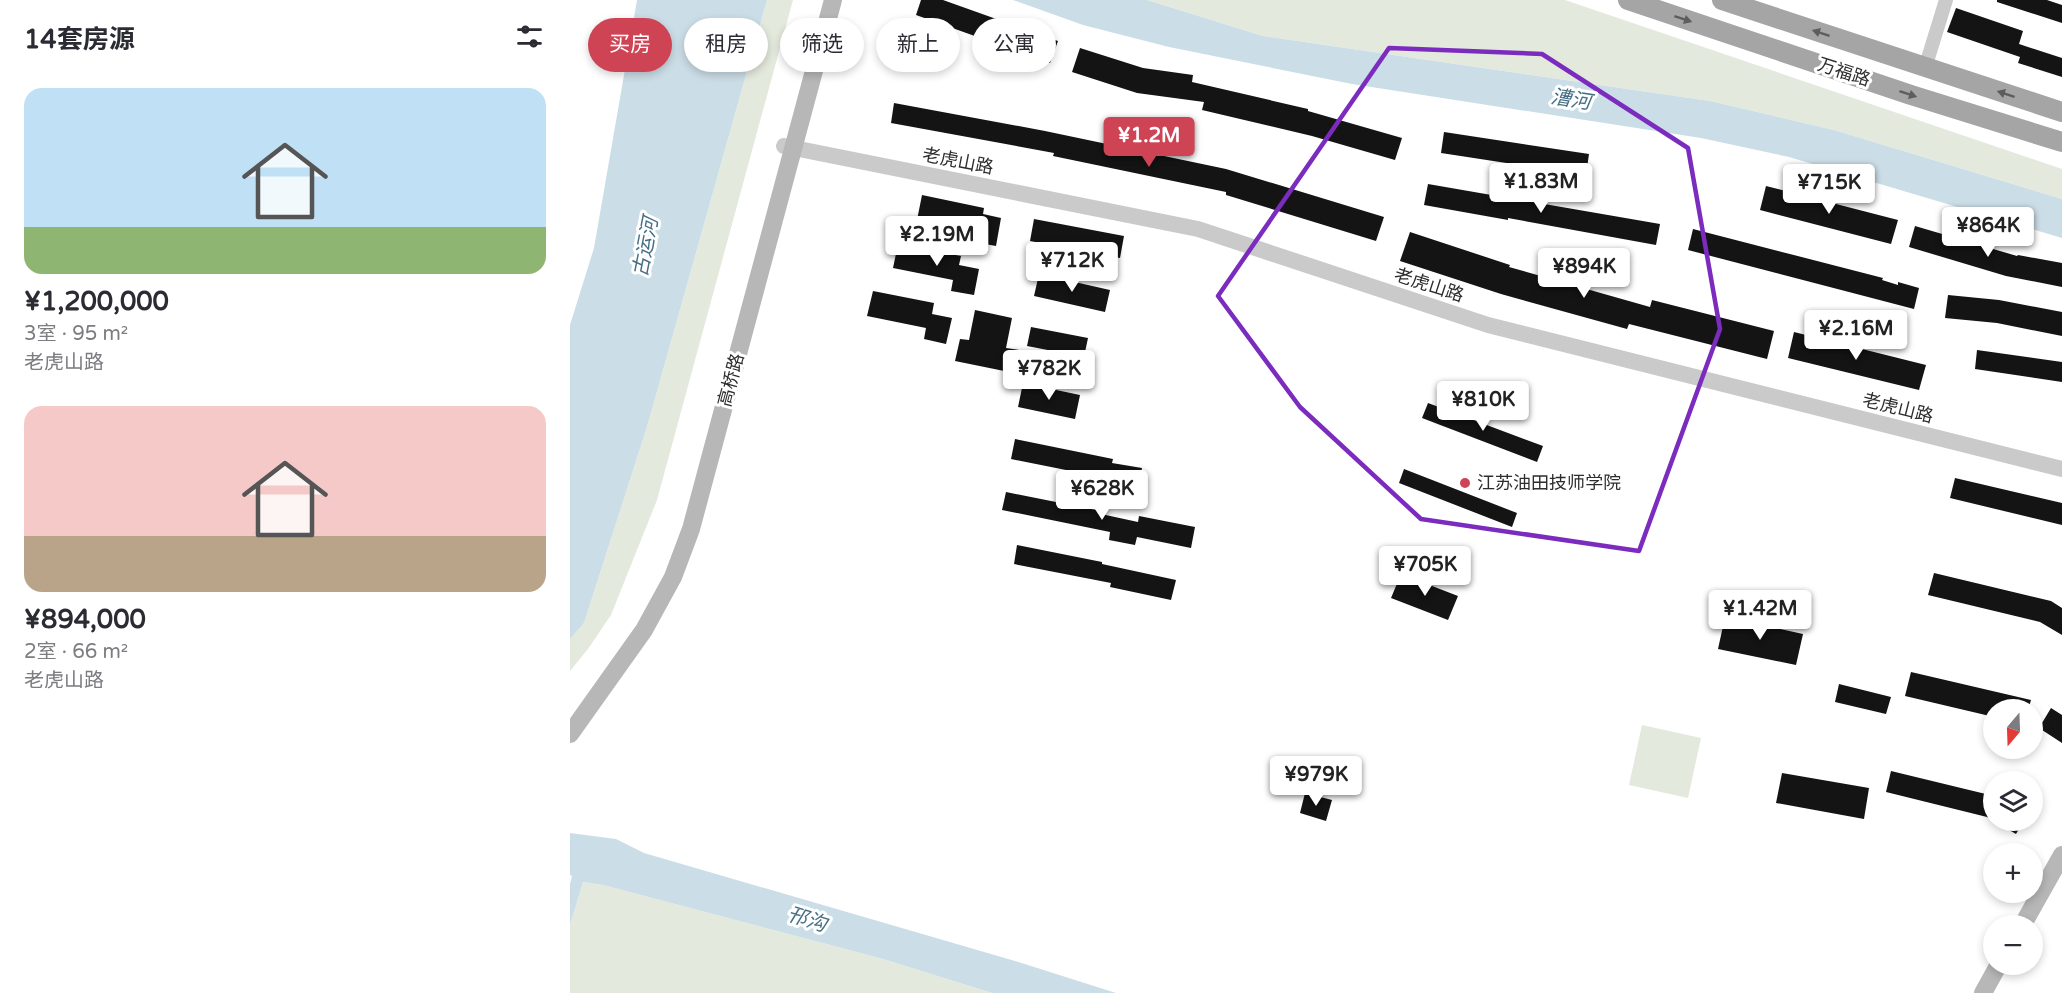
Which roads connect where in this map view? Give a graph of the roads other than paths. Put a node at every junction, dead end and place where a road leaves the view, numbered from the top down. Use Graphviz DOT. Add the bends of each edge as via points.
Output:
graph roads {
  1 [pos="822,0"];
  2 [pos="833,0"];
  3 [pos="1628,0"];
  4 [pos="1722,0"];
  5 [pos="1946,0"];
  6 [pos="1925,68"];
  7 [pos="2062,112"];
  8 [pos="2062,142"];
  9 [pos="789,147"];
  10 [pos="2062,469"];
  11 [pos="570,714"];
  12 [pos="570,734"];
  13 [pos="2062,855"];
  14 [pos="2062,876"];
  15 [pos="2028,915"];
  16 [pos="2040,915"];
  17 [pos="1994,975"];
  18 [pos="2006,975"];
  19 [pos="1983,993"];
  20 [pos="1996,993"];
  1 -- 9 [label="main road, 高桥路"];
  2 -- 9 [label="main road, 高桥路"];
  3 -- 8 [label="main road, 万福路, one-way"];
  6 -- 4 [label="main road, 万福路, one-way"];
  5 -- 6 [label="street"];
  7 -- 6 [label="main road, 万福路, one-way"];
  9 -- 10 [label="street, 老虎山路" via="1198,229 1488,325"];
  9 -- 11 [label="main road, 高桥路" via="679,528 660,577 636,622"];
  9 -- 12 [label="main road, 高桥路" via="691,529 673,577 644,630"];
  13 -- 15 [label="main road"];
  14 -- 16 [label="main road"];
  17 -- 19 [label="main road"];
  18 -- 20 [label="main road"];
}
